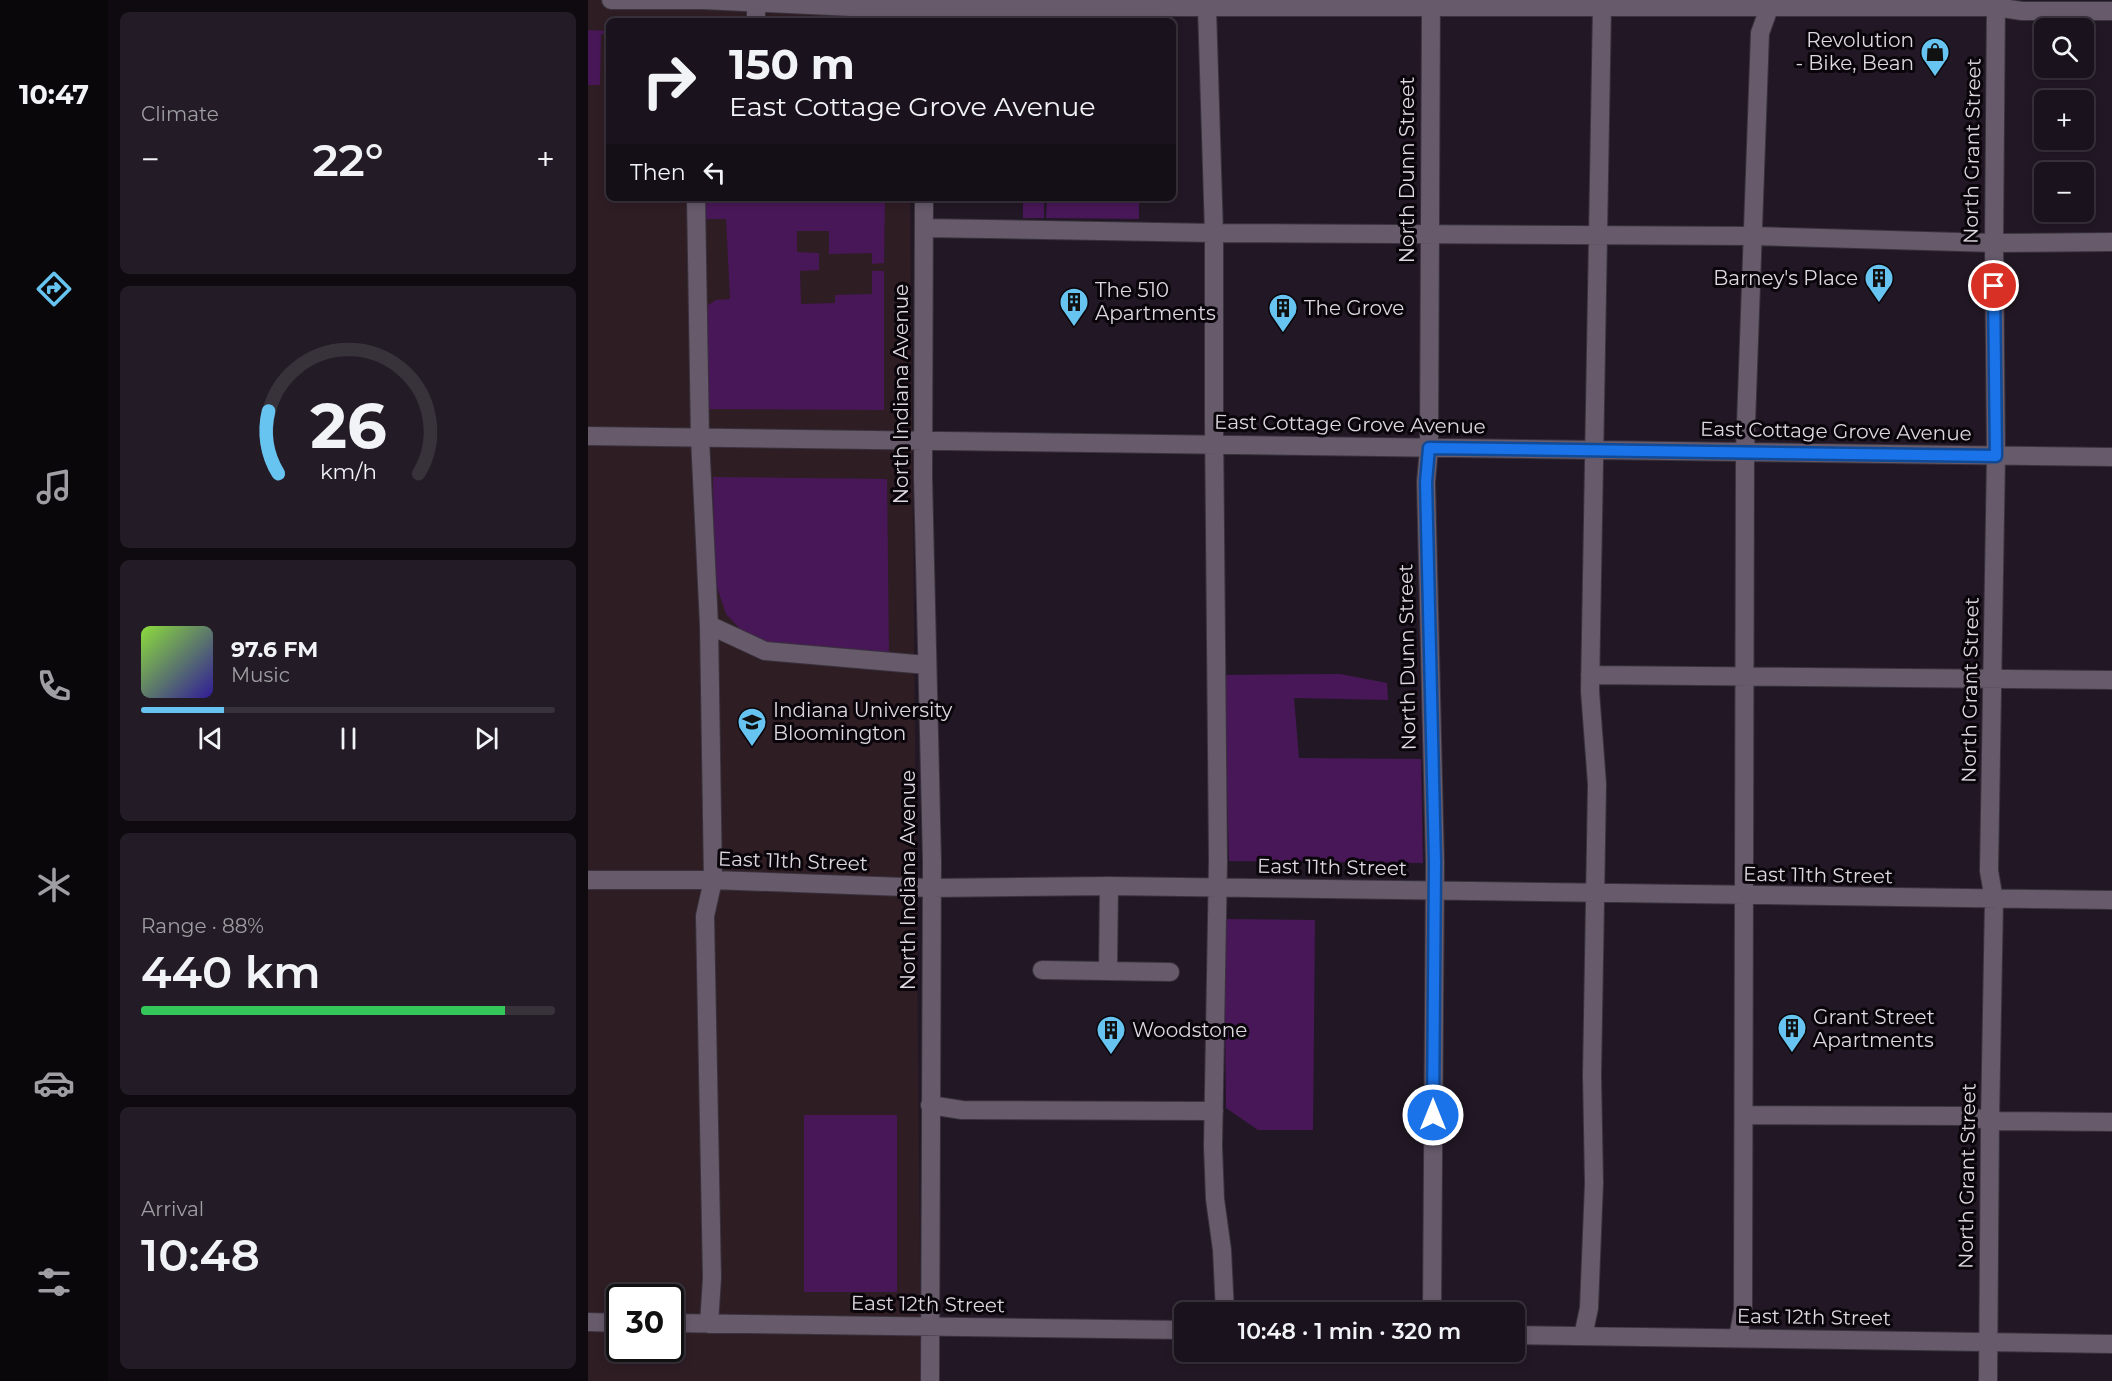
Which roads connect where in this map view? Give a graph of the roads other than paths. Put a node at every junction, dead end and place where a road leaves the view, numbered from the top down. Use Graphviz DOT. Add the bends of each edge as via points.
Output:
graph roads {
  1 [pos="611,0"];
  2 [pos="703,0"];
  3 [pos="1431,4"];
  4 [pos="1680,4"];
  5 [pos="1771,4"];
  6 [pos="1996,4"];
  7 [pos="1602,7"];
  8 [pos="1207,8"];
  9 [pos="925,10"];
  10 [pos="2112,11"];
  11 [pos="756,12"];
  12 [pos="852,14"];
  13 [pos="696,201"];
  14 [pos="924,201"];
  15 [pos="924,228"];
  16 [pos="1214,233"];
  17 [pos="1430,234"];
  18 [pos="1599,235"];
  19 [pos="1753,236"];
  20 [pos="2112,242"];
  21 [pos="1994,243"];
  22 [pos="588,436"];
  23 [pos="700,438"];
  24 [pos="923,441"];
  25 [pos="1214,445"];
  26 [pos="1429,448"];
  27 [pos="1595,450"];
  28 [pos="1745,452"];
  29 [pos="1996,456"];
  30 [pos="2112,457"];
  31 [pos="709,625"];
  32 [pos="927,665"];
  33 [pos="1590,675"];
  34 [pos="1745,676"];
  35 [pos="1992,678"];
  36 [pos="2112,680"];
  37 [pos="588,880"];
  38 [pos="713,880"];
  39 [pos="1109,886"];
  40 [pos="931,888"];
  41 [pos="1218,888"];
  42 [pos="1434,891"];
  43 [pos="1594,894"];
  44 [pos="1744,896"];
  45 [pos="1994,900"];
  46 [pos="2112,900"];
  47 [pos="1042,970"];
  48 [pos="1108,970"];
  49 [pos="1170,972"];
  50 [pos="930,1105"];
  51 [pos="1214,1111"];
  52 [pos="1744,1114"];
  53 [pos="1990,1121"];
  54 [pos="2112,1122"];
  55 [pos="1225,1302"];
  56 [pos="1432,1302"];
  57 [pos="588,1322"];
  58 [pos="606,1323"];
  59 [pos="684,1323"];
  60 [pos="709,1324"];
  61 [pos="930,1327"];
  62 [pos="1174,1330"];
  63 [pos="1525,1335"];
  64 [pos="1583,1336"];
  65 [pos="1738,1338"];
  66 [pos="1989,1342"];
  67 [pos="2112,1344"];
  68 [pos="930,1381"];
  69 [pos="1988,1381"];
  1 -- 2 [label="street"];
  2 -- 11 [label="street"];
  3 -- 7 [label="street"];
  3 -- 8 [label="street"];
  3 -- 17 [label="street, North Dunn Street"];
  4 -- 5 [label="street"];
  4 -- 7 [label="street"];
  5 -- 6 [label="street"];
  5 -- 19 [label="street" via="1760,33"];
  6 -- 10 [label="street" via="2022,11"];
  6 -- 21 [label="street, North Grant Street"];
  7 -- 18 [label="street"];
  8 -- 9 [label="street"];
  8 -- 16 [label="street"];
  9 -- 12 [label="street"];
  11 -- 12 [label="street"];
  13 -- 23 [label="street"];
  14 -- 15 [label="street, North Indiana Avenue"];
  15 -- 16 [label="street"];
  15 -- 24 [label="street, North Indiana Avenue"];
  16 -- 17 [label="street"];
  16 -- 25 [label="street"];
  17 -- 18 [label="street"];
  17 -- 26 [label="street, North Dunn Street"];
  18 -- 19 [label="street"];
  18 -- 27 [label="street"];
  19 -- 21 [label="street"];
  19 -- 28 [label="street"];
  20 -- 21 [label="street"];
  21 -- 29 [label="street, North Grant Street"];
  22 -- 23 [label="street, East Cottage Grove Avenue"];
  23 -- 24 [label="street, East Cottage Grove Avenue"];
  23 -- 31 [label="street"];
  24 -- 25 [label="street, East Cottage Grove Avenue"];
  24 -- 32 [label="street, North Indiana Avenue"];
  25 -- 26 [label="street, East Cottage Grove Avenue"];
  25 -- 41 [label="street"];
  26 -- 27 [label="street, East Cottage Grove Avenue"];
  26 -- 42 [label="street, North Dunn Street" via="1426,482"];
  27 -- 28 [label="street, East Cottage Grove Avenue"];
  27 -- 33 [label="street"];
  28 -- 29 [label="street, East Cottage Grove Avenue"];
  28 -- 34 [label="street"];
  29 -- 30 [label="street, East Cottage Grove Avenue"];
  29 -- 35 [label="street, North Grant Street"];
  31 -- 32 [label="street" via="765,651"];
  31 -- 38 [label="street"];
  32 -- 40 [label="street, North Indiana Avenue"];
  33 -- 34 [label="street"];
  33 -- 43 [label="street" via="1597,784"];
  34 -- 35 [label="street"];
  34 -- 44 [label="street"];
  35 -- 36 [label="street"];
  35 -- 45 [label="street, North Grant Street" via="1989,871"];
  37 -- 38 [label="street, East 11th Street"];
  38 -- 40 [label="street, East 11th Street"];
  38 -- 60 [label="street" via="705,916 712,1278"];
  39 -- 40 [label="street, East 11th Street"];
  39 -- 41 [label="street, East 11th Street"];
  39 -- 48 [label="street"];
  40 -- 50 [label="street, North Indiana Avenue"];
  41 -- 42 [label="street, East 11th Street"];
  41 -- 51 [label="street"];
  42 -- 43 [label="street, East 11th Street"];
  42 -- 56 [label="street, North Dunn Street"];
  43 -- 44 [label="street, East 11th Street"];
  43 -- 64 [label="street" via="1594,1183 1589,1308"];
  44 -- 45 [label="street, East 11th Street"];
  44 -- 52 [label="street"];
  45 -- 46 [label="street, East 11th Street"];
  45 -- 53 [label="street, North Grant Street"];
  47 -- 48 [label="street"];
  48 -- 49 [label="street"];
  50 -- 51 [label="street" via="962,1110"];
  50 -- 61 [label="street, North Indiana Avenue"];
  51 -- 55 [label="street" via="1215,1199"];
  52 -- 53 [label="street" via="1967,1116"];
  52 -- 65 [label="street" via="1743,1310"];
  53 -- 54 [label="street"];
  53 -- 66 [label="street, North Grant Street"];
  57 -- 58 [label="street"];
  59 -- 60 [label="street, East 12th Street"];
  60 -- 61 [label="street, East 12th Street"];
  61 -- 62 [label="street, East 12th Street"];
  61 -- 68 [label="street, North Indiana Avenue"];
  63 -- 64 [label="street, East 12th Street"];
  64 -- 65 [label="street, East 12th Street"];
  65 -- 66 [label="street, East 12th Street"];
  66 -- 67 [label="street, East 12th Street"];
  66 -- 69 [label="street, North Grant Street"];
}
